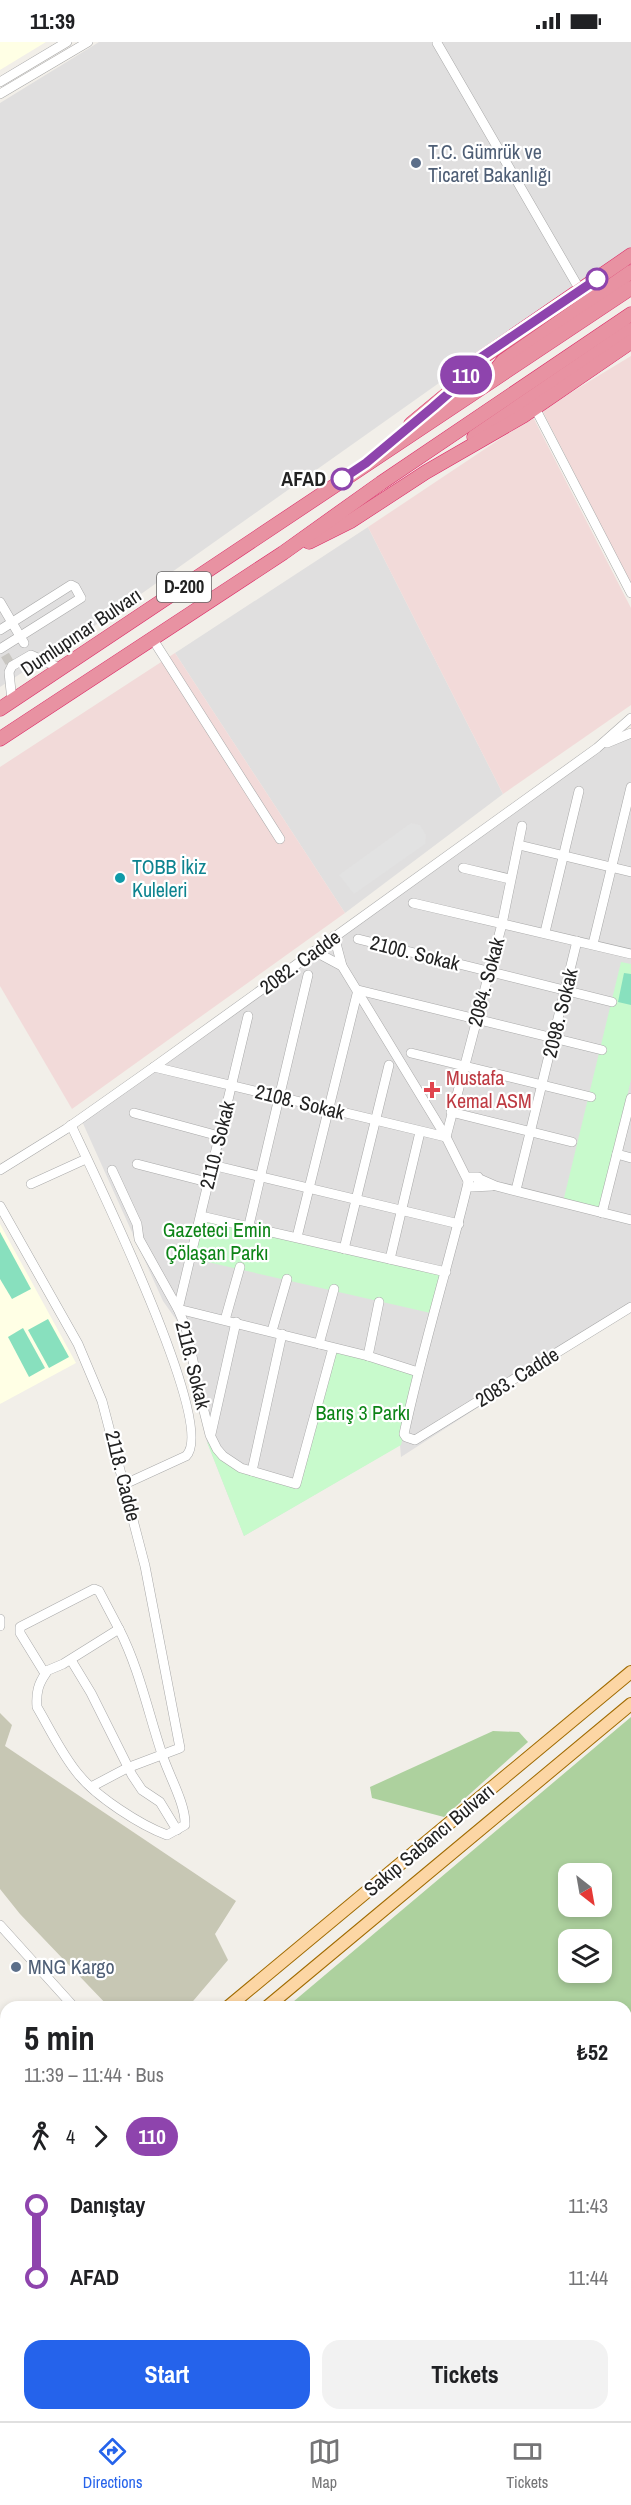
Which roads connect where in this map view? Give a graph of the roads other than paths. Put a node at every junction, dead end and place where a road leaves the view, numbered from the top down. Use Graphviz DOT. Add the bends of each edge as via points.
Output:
graph roads {
  1 [pos="67,42"];
  2 [pos="88,42"];
  3 [pos="437,43"];
  4 [pos="0,82"];
  5 [pos="0,94"];
  6 [pos="631,255"];
  7 [pos="631,272"];
  8 [pos="631,288"];
  9 [pos="580,290"];
  10 [pos="631,314"];
  11 [pos="631,330"];
  12 [pos="631,342"];
  13 [pos="483,386"];
  14 [pos="535,408"];
  15 [pos="366,463"];
  16 [pos="426,472"];
  17 [pos="282,553"];
  18 [pos="631,593"];
  19 [pos="0,602"];
  20 [pos="12,623"];
  21 [pos="0,630"];
  22 [pos="152,638"];
  23 [pos="22,640"];
  24 [pos="1,651"];
  25 [pos="62,669"];
  26 [pos="12,701"];
  27 [pos="0,709"];
  28 [pos="631,718"];
  29 [pos="631,733"];
  30 [pos="0,739"];
  31 [pos="597,748"];
  32 [pos="631,788"];
  33 [pos="579,791"];
  34 [pos="522,826"];
  35 [pos="280,839"];
  36 [pos="519,845"];
  37 [pos="564,856"];
  38 [pos="612,867"];
  39 [pos="463,868"];
  40 [pos="631,872"];
  41 [pos="510,879"];
  42 [pos="413,903"];
  43 [pos="502,924"];
  44 [pos="544,932"];
  45 [pos="334,936"];
  46 [pos="358,939"];
  47 [pos="578,941"];
  48 [pos="593,944"];
  49 [pos="314,951"];
  50 [pos="631,954"];
  51 [pos="342,966"];
  52 [pos="489,972"];
  53 [pos="308,975"];
  54 [pos="566,989"];
  55 [pos="358,990"];
  56 [pos="612,1002"];
  57 [pos="248,1016"];
  58 [pos="476,1017"];
  59 [pos="554,1037"];
  60 [pos="602,1050"];
  61 [pos="411,1053"];
  62 [pos="389,1065"];
  63 [pos="463,1066"];
  64 [pos="154,1067"];
  65 [pos="542,1085"];
  66 [pos="231,1086"];
  67 [pos="278,1097"];
  68 [pos="591,1097"];
  69 [pos="630,1105"];
  70 [pos="328,1109"];
  71 [pos="134,1113"];
  72 [pos="451,1113"];
  73 [pos="374,1120"];
  74 [pos="71,1125"];
  75 [pos="420,1132"];
  76 [pos="529,1133"];
  77 [pos="219,1136"];
  78 [pos="446,1137"];
  79 [pos="572,1142"];
  80 [pos="617,1154"];
  81 [pos="631,1158"];
  82 [pos="86,1159"];
  83 [pos="137,1164"];
  84 [pos="212,1165"];
  85 [pos="0,1170"];
  86 [pos="112,1170"];
  87 [pos="260,1176"];
  88 [pos="207,1182"];
  89 [pos="475,1182"];
  90 [pos="31,1184"];
  91 [pos="309,1187"];
  92 [pos="516,1190"];
  93 [pos="356,1199"];
  94 [pos="0,1206"];
  95 [pos="400,1210"];
  96 [pos="602,1213"];
  97 [pos="201,1216"];
  98 [pos="631,1220"];
  99 [pos="459,1224"];
  100 [pos="249,1225"];
  101 [pos="297,1238"];
  102 [pos="344,1249"];
  103 [pos="390,1259"];
  104 [pos="240,1267"];
  105 [pos="446,1272"];
  106 [pos="287,1279"];
  107 [pos="334,1289"];
  108 [pos="379,1302"];
  109 [pos="631,1307"];
  110 [pos="178,1309"];
  111 [pos="225,1320"];
  112 [pos="236,1322"];
  113 [pos="277,1332"];
  114 [pos="319,1344"];
  115 [pos="333,1348"];
  116 [pos="368,1356"];
  117 [pos="418,1371"];
  118 [pos="210,1435"];
  119 [pos="252,1471"];
  120 [pos="125,1484"];
  121 [pos="0,1619"];
  122 [pos="0,1626"];
  123 [pos="119,1629"];
  124 [pos="71,1660"];
  125 [pos="631,1672"];
  126 [pos="46,1673"];
  127 [pos="631,1704"];
  128 [pos="162,1755"];
  129 [pos="127,1768"];
  130 [pos="91,1787"];
  131 [pos="177,1830"];
  132 [pos="0,1925"];
  133 [pos="69,2001"];
  134 [pos="235,2001"];
  135 [pos="274,2001"];
  1 -- 4 [label="street"];
  2 -- 5 [label="street"];
  3 -- 9 [label="street"];
  6 -- 9 [label="highway"];
  7 -- 13 [label="highway, Dumlupınar Bulvarı" via="502,361"];
  8 -- 13 [label="highway, Dumlupınar Bulvarı"];
  9 -- 15 [label="highway" via="480,358 452,390"];
  10 -- 17 [label="highway"];
  11 -- 16 [label="highway"];
  12 -- 14 [label="highway"];
  13 -- 15 [label="highway, Dumlupınar Bulvarı"];
  14 -- 16 [label="highway"];
  14 -- 18 [label="street"];
  15 -- 25 [label="highway, Dumlupınar Bulvarı / D-200"];
  16 -- 17 [label="highway" via="351,521"];
  17 -- 22 [label="highway"];
  19 -- 20 [label="street"];
  20 -- 21 [label="street"];
  20 -- 23 [label="street"];
  20 -- 23 [label="street" via="71,585 75,587 81,598"];
  22 -- 30 [label="highway"];
  22 -- 35 [label="street"];
  23 -- 24 [label="street"];
  25 -- 26 [label="highway, Dumlupınar Bulvarı / D-200"];
  25 -- 26 [label="street" via="31,654 12,666"];
  26 -- 27 [label="highway, Dumlupınar Bulvarı / D-200"];
  28 -- 31 [label="street, 2082. Cadde"];
  29 -- 31 [label="street, 2082. Cadde"];
  31 -- 45 [label="street, 2082. Cadde"];
  32 -- 38 [label="street"];
  33 -- 37 [label="street"];
  34 -- 36 [label="street, 2084. Sokak"];
  36 -- 37 [label="street"];
  36 -- 41 [label="street, 2084. Sokak"];
  37 -- 38 [label="street"];
  37 -- 44 [label="street"];
  38 -- 40 [label="street"];
  38 -- 48 [label="street"];
  39 -- 41 [label="street"];
  41 -- 43 [label="street, 2084. Sokak"];
  42 -- 43 [label="street"];
  43 -- 44 [label="street"];
  43 -- 52 [label="street, 2084. Sokak"];
  44 -- 47 [label="street"];
  45 -- 49 [label="street, 2082. Cadde"];
  45 -- 51 [label="street"];
  46 -- 52 [label="street, 2100. Sokak"];
  47 -- 48 [label="street"];
  47 -- 54 [label="street, 2098. Sokak"];
  48 -- 50 [label="street"];
  49 -- 51 [label="street"];
  49 -- 64 [label="street, 2082. Cadde"];
  51 -- 55 [label="street"];
  52 -- 54 [label="street, 2100. Sokak"];
  52 -- 58 [label="street, 2084. Sokak"];
  53 -- 67 [label="street"];
  54 -- 56 [label="street, 2100. Sokak"];
  54 -- 59 [label="street, 2098. Sokak"];
  55 -- 58 [label="street"];
  55 -- 70 [label="street"];
  55 -- 78 [label="street"];
  57 -- 66 [label="street, 2110. Sokak"];
  58 -- 59 [label="street"];
  58 -- 63 [label="street, 2084. Sokak"];
  59 -- 60 [label="street"];
  59 -- 65 [label="street, 2098. Sokak"];
  61 -- 63 [label="street"];
  62 -- 73 [label="street"];
  63 -- 65 [label="street"];
  63 -- 72 [label="street, 2084. Sokak"];
  64 -- 66 [label="street, 2108. Sokak"];
  64 -- 74 [label="street, 2082. Cadde"];
  65 -- 68 [label="street"];
  65 -- 76 [label="street, 2098. Sokak"];
  66 -- 67 [label="street, 2108. Sokak"];
  66 -- 77 [label="street, 2110. Sokak"];
  67 -- 70 [label="street, 2108. Sokak"];
  67 -- 87 [label="street"];
  69 -- 80 [label="street"];
  70 -- 73 [label="street, 2108. Sokak"];
  70 -- 91 [label="street"];
  71 -- 77 [label="street"];
  72 -- 76 [label="street"];
  72 -- 78 [label="street, 2084. Sokak"];
  73 -- 75 [label="street, 2108. Sokak"];
  73 -- 93 [label="street"];
  74 -- 82 [label="street"];
  74 -- 85 [label="street, 2082. Cadde"];
  75 -- 78 [label="street, 2108. Sokak"];
  75 -- 95 [label="street"];
  76 -- 79 [label="street"];
  76 -- 92 [label="street, 2098. Sokak"];
  77 -- 84 [label="street, 2110. Sokak"];
  78 -- 89 [label="street"];
  80 -- 81 [label="street"];
  80 -- 96 [label="street"];
  82 -- 90 [label="street"];
  82 -- 120 [label="street" via="161,1325 193,1438 186,1456"];
  83 -- 88 [label="street"];
  84 -- 87 [label="street"];
  84 -- 88 [label="street, 2110. Sokak"];
  86 -- 110 [label="street, 2116. Sokak" via="137,1224 139,1239"];
  87 -- 91 [label="street"];
  87 -- 100 [label="street"];
  88 -- 97 [label="street, 2110. Sokak"];
  89 -- 92 [label="street"];
  89 -- 99 [label="street"];
  91 -- 93 [label="street"];
  91 -- 101 [label="street"];
  92 -- 96 [label="street"];
  93 -- 95 [label="street"];
  93 -- 102 [label="street"];
  94 -- 120 [label="street, 2118. Cadde" via="86,1361 106,1412"];
  95 -- 99 [label="street"];
  95 -- 103 [label="street"];
  96 -- 98 [label="street"];
  97 -- 100 [label="street"];
  97 -- 110 [label="street, 2110. Sokak"];
  99 -- 105 [label="street"];
  100 -- 101 [label="street"];
  101 -- 102 [label="street"];
  102 -- 103 [label="street"];
  103 -- 105 [label="street"];
  104 -- 111 [label="street"];
  105 -- 117 [label="street"];
  106 -- 113 [label="street"];
  107 -- 114 [label="street"];
  108 -- 116 [label="street"];
  109 -- 117 [label="street, 2083. Cadde" via="415,1440 404,1434"];
  110 -- 111 [label="street"];
  110 -- 118 [label="street, 2116. Sokak" via="186,1328"];
  111 -- 112 [label="street"];
  112 -- 113 [label="street"];
  112 -- 118 [label="street"];
  113 -- 114 [label="street"];
  113 -- 119 [label="street"];
  114 -- 115 [label="street"];
  115 -- 116 [label="street"];
  115 -- 119 [label="street, 2116. Sokak" via="296,1484"];
  116 -- 117 [label="street"];
  118 -- 119 [label="street, 2116. Sokak" via="223,1456"];
  120 -- 128 [label="street, 2118. Cadde" via="180,1748"];
  121 -- 122 [label="street"];
  123 -- 124 [label="street"];
  123 -- 126 [label="street" via="99,1591 94,1589 20,1627"];
  123 -- 128 [label="street"];
  124 -- 126 [label="street"];
  124 -- 129 [label="street"];
  125 -- 134 [label="main road, Sakıp Sabancı Bulvarı"];
  126 -- 130 [label="street" via="36,1695 38,1707 78,1774"];
  127 -- 135 [label="main road, Sakıp Sabancı Bulvarı"];
  128 -- 129 [label="street"];
  128 -- 131 [label="street" via="186,1821"];
  129 -- 130 [label="street"];
  129 -- 131 [label="street" via="142,1790 160,1802"];
  130 -- 131 [label="street" via="152,1828 167,1835"];
  132 -- 133 [label="street"];
}
